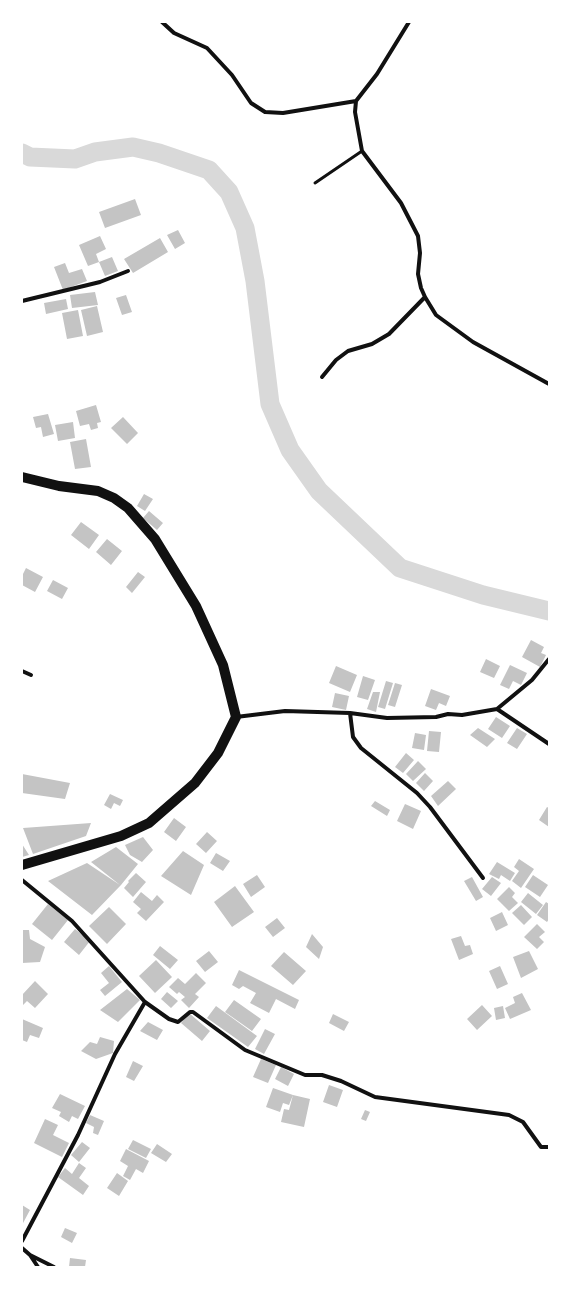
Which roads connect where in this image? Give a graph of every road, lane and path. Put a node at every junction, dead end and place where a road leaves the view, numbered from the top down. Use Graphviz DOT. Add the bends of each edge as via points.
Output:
graph roads {
  1 [pos="162,22"];
  2 [pos="409,22"];
  3 [pos="356,101"];
  4 [pos="362,150"];
  5 [pos="315,183"];
  6 [pos="128,271"];
  7 [pos="425,297"];
  8 [pos="22,301"];
  9 [pos="322,377"];
  10 [pos="549,384"];
  11 [pos="22,477"];
  12 [pos="549,659"];
  13 [pos="22,671"];
  14 [pos="31,676"];
  15 [pos="496,709"];
  16 [pos="350,713"];
  17 [pos="236,717"];
  18 [pos="549,744"];
  19 [pos="22,865"];
  20 [pos="483,878"];
  21 [pos="22,880"];
  22 [pos="145,1002"];
  23 [pos="549,1147"];
  24 [pos="22,1241"];
  25 [pos="22,1248"];
  26 [pos="30,1255"];
  27 [pos="38,1267"];
  28 [pos="54,1267"];
  1 -- 3 [label="street" via="174,33 207,48 232,75 251,103 264,112 283,113"];
  2 -- 3 [label="street" via="377,74"];
  3 -- 4 [label="street" via="355,112"];
  4 -- 5 [label="lane"];
  4 -- 7 [label="street" via="401,203 418,236 418,274"];
  6 -- 8 [label="street" via="100,282"];
  7 -- 9 [label="street" via="389,334 372,344 348,351 336,360"];
  7 -- 10 [label="street" via="436,315 473,342"];
  11 -- 17 [label="highway" via="59,486 98,491 128,508 155,539 196,606 223,665"];
  12 -- 15 [label="street" via="532,680"];
  13 -- 14 [label="street"];
  15 -- 16 [label="street" via="436,717 388,718"];
  15 -- 18 [label="street"];
  16 -- 17 [label="street" via="285,711"];
  16 -- 20 [label="street" via="353,737 361,748 417,793"];
  17 -- 19 [label="highway" via="218,753 195,783 149,823 120,836"];
  21 -- 22 [label="street" via="72,921"];
  22 -- 23 [label="street" via="169,1019 178,1022 193,1012 245,1050 305,1075 322,1075 341,1081 375,1097 509,1115 523,1122 541,1147"];
  22 -- 24 [label="street" via="115,1054 78,1135"];
  25 -- 26 [label="street"];
  26 -- 27 [label="street"];
  26 -- 28 [label="street"];
}
